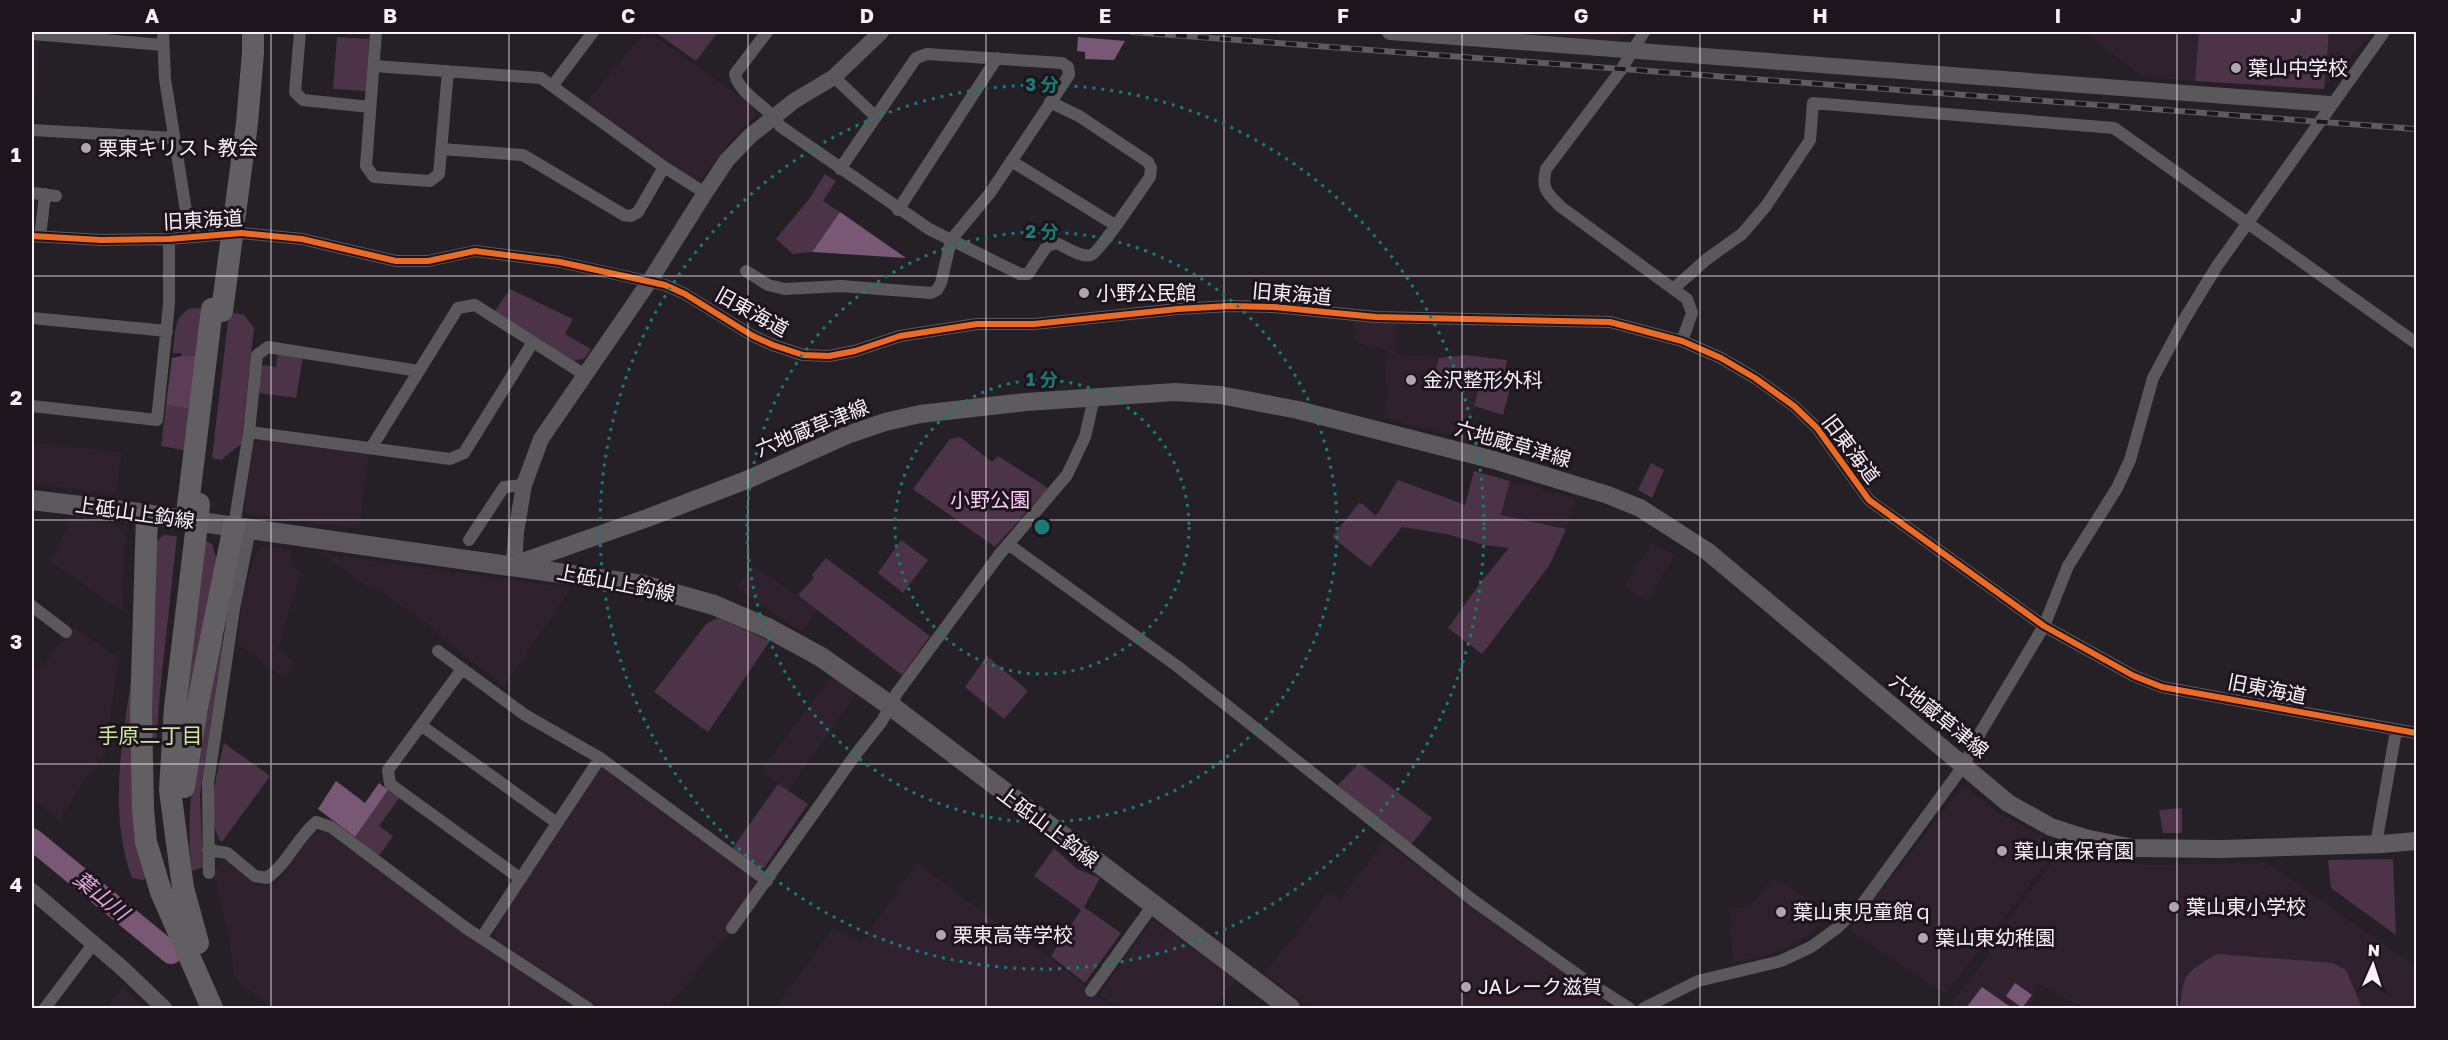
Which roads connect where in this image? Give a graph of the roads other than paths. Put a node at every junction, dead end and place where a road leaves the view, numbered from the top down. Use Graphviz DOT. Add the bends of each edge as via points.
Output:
graph roads {
  1 [pos="164,32"];
  2 [pos="239,32"];
  3 [pos="253,32"];
  4 [pos="300,32"];
  5 [pos="376,32"];
  6 [pos="593,32"];
  7 [pos="767,32"];
  8 [pos="881,32"];
  9 [pos="1389,32"];
  10 [pos="1644,32"];
  11 [pos="2384,32"];
  12 [pos="32,34"];
  13 [pos="163,45"];
  14 [pos="1632,51"];
  15 [pos="997,58"];
  16 [pos="374,66"];
  17 [pos="447,71"];
  18 [pos="834,77"];
  19 [pos="553,85"];
  20 [pos="1050,102"];
  21 [pos="2330,104"];
  22 [pos="370,107"];
  23 [pos="773,115"];
  24 [pos="876,117"];
  25 [pos="32,130"];
  26 [pos="174,138"];
  27 [pos="441,148"];
  28 [pos="1011,161"];
  29 [pos="664,167"];
  30 [pos="840,169"];
  31 [pos="705,193"];
  32 [pos="45,194"];
  33 [pos="898,210"];
  34 [pos="2247,223"];
  35 [pos="1115,225"];
  36 [pos="36,236"];
  37 [pos="190,236"];
  38 [pos="169,239"];
  39 [pos="951,240"];
  40 [pos="746,271"];
  41 [pos="649,282"];
  42 [pos="1673,289"];
  43 [pos="217,310"];
  44 [pos="32,318"];
  45 [pos="167,331"];
  46 [pos="1682,341"];
  47 [pos="533,342"];
  48 [pos="2416,343"];
  49 [pos="419,371"];
  50 [pos="585,375"];
  51 [pos="1094,398"];
  52 [pos="32,406"];
  53 [pos="249,432"];
  54 [pos="371,448"];
  55 [pos="524,484"];
  56 [pos="32,500"];
  57 [pos="147,515"];
  58 [pos="242,527"];
  59 [pos="469,540"];
  60 [pos="189,541"];
  61 [pos="1008,544"];
  62 [pos="514,565"];
  63 [pos="32,606"];
  64 [pos="2044,626"];
  65 [pos="66,632"];
  66 [pos="438,651"];
  67 [pos="462,669"];
  68 [pos="891,706"];
  69 [pos="422,726"];
  70 [pos="2397,731"];
  71 [pos="2416,733"];
  72 [pos="600,758"];
  73 [pos="1964,765"];
  74 [pos="557,824"];
  75 [pos="2416,841"];
  76 [pos="2376,844"];
  77 [pos="208,850"];
  78 [pos="177,851"];
  79 [pos="209,873"];
  80 [pos="521,879"];
  81 [pos="767,881"];
  82 [pos="32,891"];
  83 [pos="1153,905"];
  84 [pos="176,923"];
  85 [pos="732,928"];
  86 [pos="482,937"];
  87 [pos="94,943"];
  88 [pos="1091,991"];
  89 [pos="45,1008"];
  90 [pos="164,1008"];
  91 [pos="212,1008"];
  92 [pos="227,1008"];
  93 [pos="588,1008"];
  94 [pos="1290,1008"];
  95 [pos="1629,1008"];
  96 [pos="1644,1008"];
  1 -- 13 [label="street"];
  2 -- 43 [label="highway"];
  3 -- 43 [label="highway, bridge" via="247,123"];
  4 -- 22 [label="street" via="295,92 303,100"];
  5 -- 16 [label="street"];
  6 -- 19 [label="street"];
  7 -- 23 [label="street" via="735,74 738,86"];
  8 -- 18 [label="street"];
  9 -- 14 [label="street"];
  10 -- 14 [label="street"];
  11 -- 21 [label="street"];
  12 -- 13 [label="street"];
  13 -- 26 [label="street"];
  14 -- 21 [label="street"];
  14 -- 42 [label="street" via="1545,169 1543,183 1560,207"];
  15 -- 20 [label="street" via="1062,63 1068,67 1069,75"];
  15 -- 24 [label="street" via="927,54 916,58"];
  15 -- 33 [label="street"];
  16 -- 17 [label="street"];
  16 -- 22 [label="street"];
  17 -- 19 [label="street" via="541,78"];
  17 -- 27 [label="street"];
  18 -- 23 [label="street"];
  18 -- 24 [label="street"];
  19 -- 29 [label="street"];
  20 -- 28 [label="street"];
  20 -- 35 [label="street" via="1079,116 1148,162 1150,177"];
  21 -- 34 [label="street"];
  22 -- 27 [label="street" via="366,166 374,177 430,181 439,174"];
  23 -- 30 [label="street" via="780,126"];
  23 -- 31 [label="street" via="727,160"];
  24 -- 30 [label="street"];
  25 -- 26 [label="street"];
  26 -- 37 [label="street"];
  27 -- 29 [label="street" via="524,154 631,216 638,212"];
  28 -- 35 [label="street"];
  28 -- 39 [label="street"];
  29 -- 31 [label="street"];
  30 -- 33 [label="street"];
  31 -- 41 [label="street"];
  32 -- 36 [label="street"];
  33 -- 39 [label="street"];
  34 -- 42 [label="street" via="2114,128 1813,103 1810,140 1766,206 1742,234"];
  34 -- 48 [label="street"];
  34 -- 64 [label="street" via="2161,362 2130,460 2068,566"];
  35 -- 39 [label="street" via="1092,255 1056,243 1047,246 1028,274 1020,274"];
  36 -- 38 [label="street, 旧東海道"];
  37 -- 38 [label="street, 旧東海道"];
  37 -- 41 [label="street, 旧東海道" via="241,233 302,239 396,261 493,252"];
  38 -- 45 [label="street"];
  39 -- 40 [label="street" via="941,283 931,293 841,286 785,289 768,285"];
  41 -- 46 [label="street, 旧東海道" via="685,294 753,336 803,355 829,356 900,336 977,324 1034,324 1229,306 1376,317 1610,322"];
  41 -- 50 [label="street"];
  42 -- 46 [label="street" via="1687,299 1692,313"];
  43 -- 60 [label="highway, bridge"];
  44 -- 45 [label="street"];
  45 -- 52 [label="street" via="157,420"];
  46 -- 64 [label="street, 旧東海道" via="1721,358 1794,406 1817,428 1869,500"];
  47 -- 49 [label="street" via="475,305 458,308"];
  47 -- 50 [label="street"];
  47 -- 54 [label="street" via="464,453 450,459"];
  49 -- 53 [label="street" via="268,347 257,355"];
  49 -- 54 [label="street"];
  50 -- 55 [label="street" via="542,440"];
  51 -- 61 [label="street" via="1085,437 1067,475"];
  51 -- 62 [label="main road, 六地蔵草津線" via="920,414 885,422 749,479"];
  51 -- 73 [label="main road, 六地蔵草津線" via="1175,392 1262,402 1494,460 1640,508 1707,551"];
  53 -- 54 [label="street"];
  53 -- 58 [label="street"];
  55 -- 59 [label="street" via="504,487"];
  55 -- 62 [label="street"];
  56 -- 57 [label="main road, 上砥山上鈎線"];
  57 -- 58 [label="main road, 上砥山上鈎線"];
  57 -- 84 [label="highway" via="141,711 143,809 154,870"];
  58 -- 62 [label="main road, 上砥山上鈎線"];
  58 -- 77 [label="street" via="208,783"];
  58 -- 78 [label="highway" via="187,761"];
  60 -- 78 [label="highway" via="170,789"];
  60 -- 84 [label="highway" via="163,708 160,786 163,843"];
  61 -- 68 [label="street"];
  61 -- 95 [label="street" via="1177,666 1474,901"];
  62 -- 68 [label="main road, 上砥山上鈎線" via="643,585 714,605 821,657"];
  63 -- 65 [label="street"];
  64 -- 70 [label="street, 旧東海道" via="2134,676 2162,687"];
  64 -- 73 [label="street"];
  66 -- 67 [label="street"];
  67 -- 69 [label="street"];
  67 -- 72 [label="street" via="525,715"];
  68 -- 81 [label="street"];
  68 -- 83 [label="main road, 上砥山上鈎線"];
  69 -- 74 [label="street"];
  69 -- 80 [label="street" via="388,770 390,784"];
  70 -- 71 [label="street, 旧東海道"];
  70 -- 76 [label="street"];
  72 -- 74 [label="street"];
  72 -- 81 [label="street"];
  73 -- 76 [label="main road, 六地蔵草津線" via="2008,803 2051,827 2114,844 2169,849"];
  73 -- 96 [label="street" via="1863,903 1837,928 1811,947 1781,961 1698,981"];
  74 -- 80 [label="street"];
  75 -- 76 [label="main road, 六地蔵草津線"];
  77 -- 79 [label="street"];
  77 -- 86 [label="street" via="227,853 255,876 267,878 316,822 331,827"];
  78 -- 92 [label="highway" via="195,936 214,988"];
  80 -- 86 [label="street"];
  81 -- 85 [label="street"];
  82 -- 87 [label="street"];
  83 -- 88 [label="street"];
  83 -- 94 [label="main road, 上砥山上鈎線"];
  84 -- 91 [label="highway"];
  86 -- 93 [label="street"];
  87 -- 89 [label="street"];
  87 -- 90 [label="street"];
}
